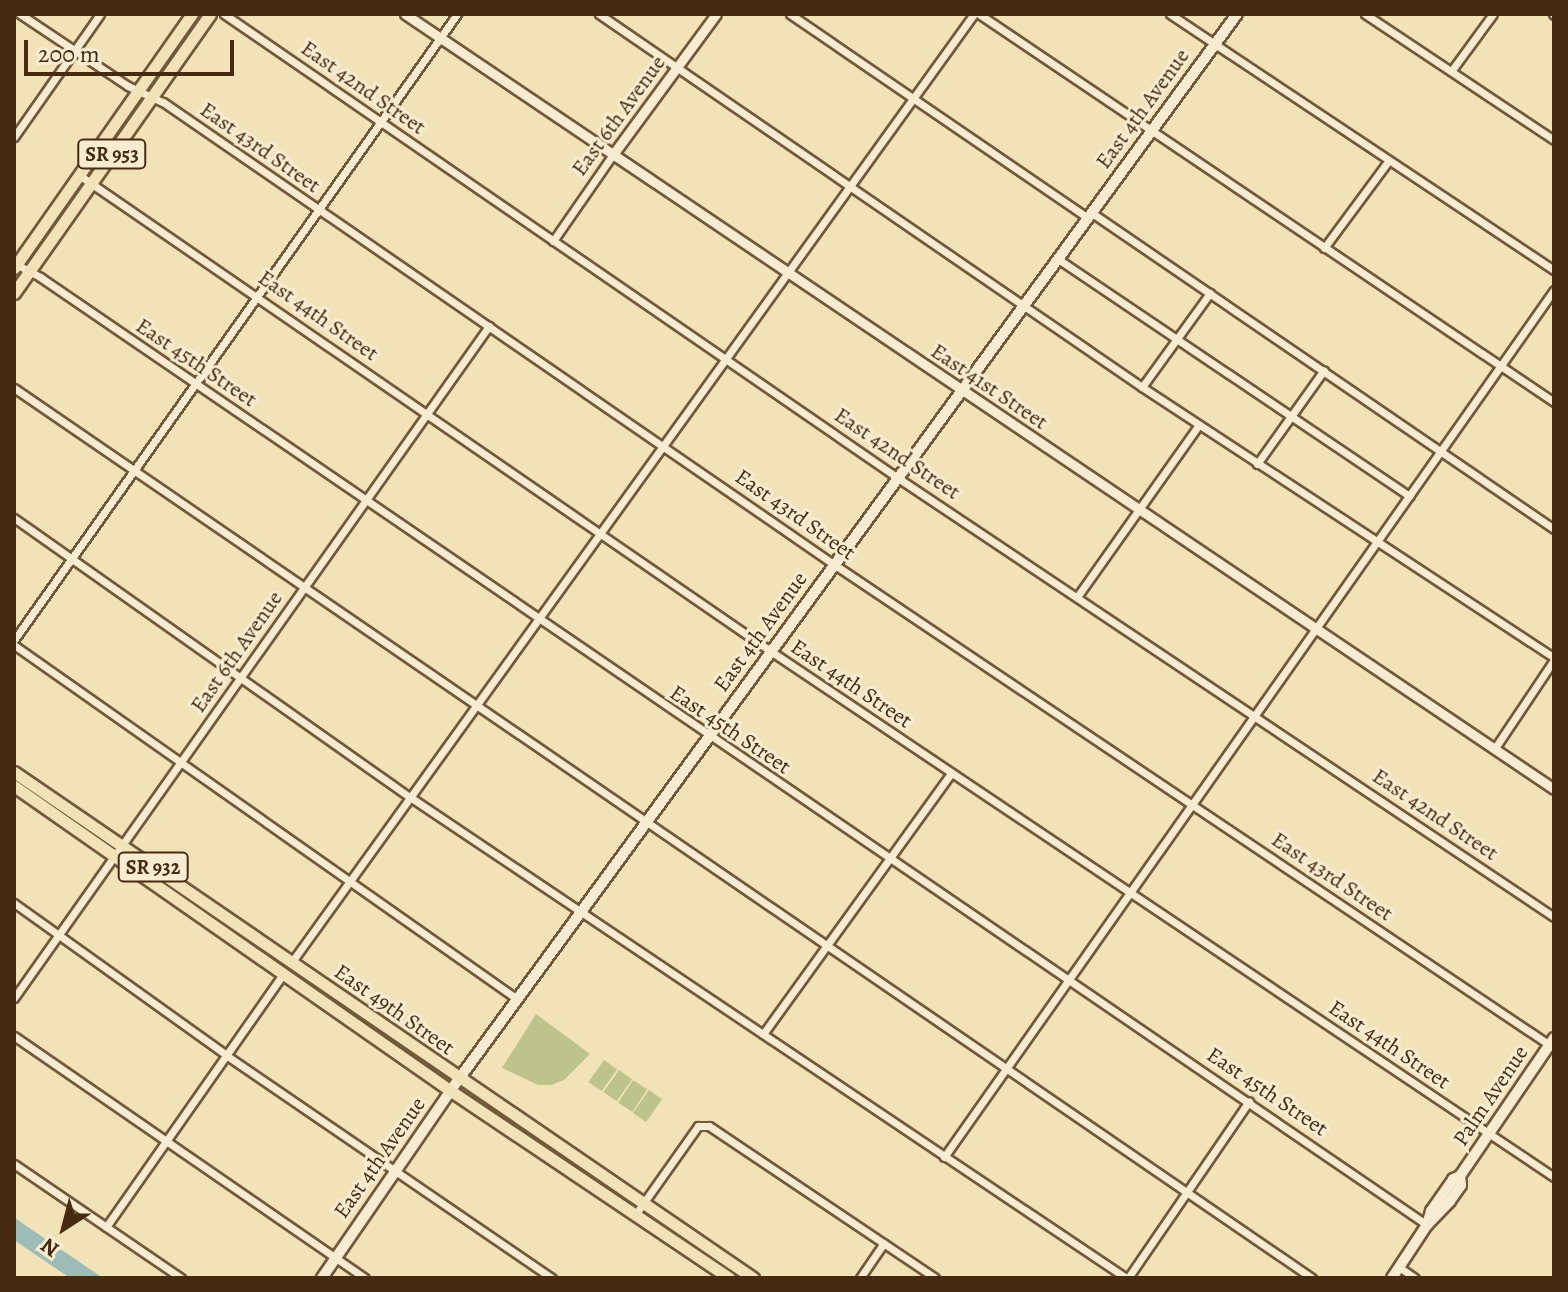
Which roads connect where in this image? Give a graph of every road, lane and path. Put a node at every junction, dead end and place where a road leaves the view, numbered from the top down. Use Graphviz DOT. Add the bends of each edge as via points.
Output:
graph roads {
  1 [pos="20,14"];
  2 [pos="100,14"];
  3 [pos="192,14"];
  4 [pos="210,14"];
  5 [pos="224,14"];
  6 [pos="405,14"];
  7 [pos="457,14"];
  8 [pos="599,14"];
  9 [pos="716,14"];
  10 [pos="790,14"];
  11 [pos="976,14"];
  12 [pos="1170,14"];
  13 [pos="1237,14"];
  14 [pos="1365,14"];
  15 [pos="1493,14"];
  16 [pos="440,39"];
  17 [pos="1215,44"];
  18 [pos="75,51"];
  19 [pos="677,66"];
  20 [pos="1452,70"];
  21 [pos="138,90"];
  22 [pos="152,96"];
  23 [pos="914,99"];
  24 [pos="380,122"];
  25 [pos="1152,130"];
  26 [pos="14,137"];
  27 [pos="1554,140"];
  28 [pos="614,153"];
  29 [pos="1389,160"];
  30 [pos="79,175"];
  31 [pos="92,183"];
  32 [pos="851,185"];
  33 [pos="319,210"];
  34 [pos="1090,216"];
  35 [pos="553,241"];
  36 [pos="1324,248"];
  37 [pos="1058,259"];
  38 [pos="15,265"];
  39 [pos="1554,270"];
  40 [pos="29,272"];
  41 [pos="786,273"];
  42 [pos="1554,290"];
  43 [pos="14,293"];
  44 [pos="1210,293"];
  45 [pos="256,296"];
  46 [pos="1024,307"];
  47 [pos="489,326"];
  48 [pos="1176,340"];
  49 [pos="726,359"];
  50 [pos="1501,365"];
  51 [pos="1324,370"];
  52 [pos="194,385"];
  53 [pos="1142,387"];
  54 [pos="14,388"];
  55 [pos="963,391"];
  56 [pos="1554,402"];
  57 [pos="429,415"];
  58 [pos="1291,418"];
  59 [pos="1199,425"];
  60 [pos="663,445"];
  61 [pos="1441,452"];
  62 [pos="1257,464"];
  63 [pos="135,473"];
  64 [pos="898,478"];
  65 [pos="1410,496"];
  66 [pos="367,501"];
  67 [pos="1139,510"];
  68 [pos="14,518"];
  69 [pos="1554,529"];
  70 [pos="601,532"];
  71 [pos="1377,542"];
  72 [pos="73,558"];
  73 [pos="835,565"];
  74 [pos="303,588"];
  75 [pos="1077,597"];
  76 [pos="537,619"];
  77 [pos="1318,628"];
  78 [pos="14,642"];
  79 [pos="772,652"];
  80 [pos="1554,659"];
  81 [pos="242,675"];
  82 [pos="476,706"];
  83 [pos="1256,715"];
  84 [pos="709,737"];
  85 [pos="1495,748"];
  86 [pos="180,762"];
  87 [pos="14,772"];
  88 [pos="951,773"];
  89 [pos="14,786"];
  90 [pos="1554,789"];
  91 [pos="410,797"];
  92 [pos="1192,804"];
  93 [pos="646,825"];
  94 [pos="117,849"];
  95 [pos="889,859"];
  96 [pos="348,880"];
  97 [pos="1131,893"];
  98 [pos="14,903"];
  99 [pos="582,911"];
  100 [pos="1554,917"];
  101 [pos="59,933"];
  102 [pos="229,935"];
  103 [pos="826,947"];
  104 [pos="291,963"];
  105 [pos="283,974"];
  106 [pos="1068,981"];
  107 [pos="338,995"];
  108 [pos="14,998"];
  109 [pos="517,999"];
  110 [pos="763,1034"];
  111 [pos="14,1036"];
  112 [pos="1552,1044"];
  113 [pos="226,1055"];
  114 [pos="1008,1068"];
  115 [pos="459,1079"];
  116 [pos="451,1091"];
  117 [pos="1249,1101"];
  118 [pos="1489,1134"];
  119 [pos="166,1141"];
  120 [pos="944,1157"];
  121 [pos="14,1164"];
  122 [pos="395,1172"];
  123 [pos="1554,1177"];
  124 [pos="1186,1190"];
  125 [pos="643,1204"];
  126 [pos="635,1215"];
  127 [pos="1427,1225"];
  128 [pos="106,1227"];
  129 [pos="884,1243"];
  130 [pos="335,1258"];
  131 [pos="1399,1267"];
  132 [pos="181,1278"];
  133 [pos="322,1278"];
  134 [pos="365,1278"];
  135 [pos="552,1278"];
  136 [pos="729,1278"];
  137 [pos="753,1278"];
  138 [pos="860,1278"];
  139 [pos="935,1278"];
  140 [pos="1127,1278"];
  141 [pos="1312,1278"];
  142 [pos="1392,1278"];
  143 [pos="1415,1278"];
  1 -- 18 [label="street, East 43rd Street"];
  2 -- 18 [label="street"];
  3 -- 21 [label="main road, SR 953"];
  4 -- 22 [label="main road, SR 953"];
  5 -- 24 [label="street, East 42nd Street"];
  6 -- 16 [label="street, East 41st Street"];
  7 -- 16 [label="street"];
  8 -- 19 [label="street"];
  9 -- 19 [label="street, East 6th Avenue"];
  10 -- 23 [label="street"];
  11 -- 23 [label="street"];
  11 -- 25 [label="street"];
  12 -- 17 [label="street"];
  13 -- 17 [label="main road, East 4th Avenue"];
  14 -- 20 [label="street"];
  15 -- 20 [label="street"];
  16 -- 24 [label="street"];
  16 -- 28 [label="street, East 41st Street"];
  17 -- 25 [label="main road, East 4th Avenue"];
  17 -- 29 [label="street"];
  18 -- 21 [label="street, East 43rd Street"];
  18 -- 26 [label="street"];
  19 -- 28 [label="street, East 6th Avenue"];
  19 -- 32 [label="street"];
  20 -- 27 [label="street"];
  21 -- 22 [label="street, East 43rd Street"];
  21 -- 30 [label="main road, SR 953"];
  22 -- 31 [label="main road, SR 953"];
  22 -- 33 [label="street, East 43rd Street"];
  23 -- 32 [label="street"];
  23 -- 34 [label="street"];
  24 -- 33 [label="street"];
  24 -- 35 [label="street, East 42nd Street"];
  25 -- 34 [label="main road, East 4th Avenue"];
  25 -- 36 [label="street"];
  28 -- 35 [label="street, East 6th Avenue"];
  28 -- 41 [label="street, East 41st Street"];
  29 -- 36 [label="street"];
  29 -- 39 [label="street"];
  30 -- 31 [label="street, East 44th Street"];
  30 -- 38 [label="main road, SR 953"];
  31 -- 40 [label="main road, SR 953"];
  31 -- 45 [label="street, East 44th Street"];
  32 -- 41 [label="street"];
  32 -- 46 [label="street"];
  33 -- 45 [label="street"];
  33 -- 47 [label="street, East 43rd Street"];
  34 -- 37 [label="main road, East 4th Avenue"];
  34 -- 44 [label="street"];
  35 -- 49 [label="street, East 42nd Street"];
  36 -- 50 [label="street"];
  37 -- 46 [label="main road, East 4th Avenue"];
  37 -- 48 [label="street"];
  38 -- 40 [label="street, East 45th Street"];
  40 -- 43 [label="main road, SR 953"];
  40 -- 52 [label="street, East 45th Street"];
  41 -- 49 [label="street"];
  41 -- 55 [label="street, East 41st Street"];
  42 -- 50 [label="street"];
  44 -- 48 [label="street"];
  44 -- 51 [label="street"];
  45 -- 52 [label="street"];
  45 -- 57 [label="street, East 44th Street"];
  46 -- 53 [label="street"];
  46 -- 55 [label="main road, East 4th Avenue"];
  47 -- 57 [label="street, East 6th Avenue"];
  47 -- 60 [label="street, East 43rd Street"];
  48 -- 53 [label="street"];
  48 -- 58 [label="street"];
  49 -- 60 [label="street"];
  49 -- 64 [label="street, East 42nd Street"];
  50 -- 56 [label="street"];
  50 -- 61 [label="street"];
  51 -- 58 [label="street"];
  51 -- 61 [label="street"];
  52 -- 63 [label="street"];
  52 -- 66 [label="street, East 45th Street"];
  53 -- 59 [label="street"];
  54 -- 63 [label="street"];
  55 -- 64 [label="main road, East 4th Avenue"];
  55 -- 67 [label="street, East 41st Street"];
  57 -- 66 [label="street, East 6th Avenue"];
  57 -- 70 [label="street, East 44th Street"];
  58 -- 62 [label="street"];
  58 -- 65 [label="street"];
  59 -- 62 [label="street"];
  59 -- 67 [label="street"];
  60 -- 70 [label="street"];
  60 -- 73 [label="street, East 43rd Street"];
  61 -- 65 [label="street"];
  61 -- 69 [label="street"];
  62 -- 71 [label="street"];
  63 -- 72 [label="street"];
  63 -- 74 [label="street"];
  64 -- 73 [label="main road, East 4th Avenue"];
  64 -- 75 [label="street, East 42nd Street"];
  65 -- 71 [label="street"];
  66 -- 74 [label="street, East 6th Avenue"];
  66 -- 76 [label="street, East 45th Street"];
  67 -- 75 [label="street"];
  67 -- 77 [label="street, East 41st Street"];
  68 -- 72 [label="street"];
  70 -- 76 [label="street"];
  70 -- 79 [label="street, East 44th Street"];
  71 -- 77 [label="street"];
  71 -- 80 [label="street"];
  72 -- 78 [label="street"];
  72 -- 81 [label="street"];
  73 -- 79 [label="main road, East 4th Avenue"];
  73 -- 92 [label="street, East 43rd Street"];
  74 -- 81 [label="street, East 6th Avenue"];
  74 -- 82 [label="street"];
  75 -- 83 [label="street, East 42nd Street"];
  76 -- 82 [label="street"];
  76 -- 84 [label="street, East 45th Street"];
  77 -- 83 [label="street"];
  77 -- 85 [label="street, East 41st Street"];
  78 -- 86 [label="street"];
  79 -- 84 [label="main road, East 4th Avenue"];
  79 -- 88 [label="street, East 44th Street"];
  80 -- 85 [label="street"];
  81 -- 86 [label="street, East 6th Avenue"];
  81 -- 91 [label="street"];
  82 -- 91 [label="street"];
  82 -- 93 [label="street"];
  83 -- 92 [label="street"];
  83 -- 100 [label="street, East 42nd Street"];
  84 -- 93 [label="main road, East 4th Avenue"];
  84 -- 95 [label="street, East 45th Street"];
  85 -- 90 [label="street, East 41st Street"];
  86 -- 94 [label="street, East 6th Avenue"];
  86 -- 96 [label="street"];
  87 -- 94 [label="main road, East 49th Street / SR 932"];
  88 -- 95 [label="street"];
  88 -- 97 [label="street, East 44th Street"];
  89 -- 94 [label="main road, East 49th Street / SR 932"];
  91 -- 96 [label="street"];
  91 -- 99 [label="street"];
  92 -- 97 [label="street"];
  92 -- 112 [label="street, East 43rd Street"];
  93 -- 99 [label="main road, East 4th Avenue"];
  93 -- 103 [label="street"];
  94 -- 101 [label="street, East 6th Avenue"];
  94 -- 102 [label="main road, East 49th Street / SR 932"];
  94 -- 104 [label="main road, East 49th Street / SR 932"];
  95 -- 103 [label="street"];
  95 -- 106 [label="street, East 45th Street"];
  96 -- 104 [label="street"];
  96 -- 109 [label="street"];
  97 -- 106 [label="street"];
  97 -- 118 [label="street, East 44th Street"];
  98 -- 101 [label="street"];
  99 -- 109 [label="main road, East 4th Avenue"];
  99 -- 110 [label="street"];
  101 -- 108 [label="street, East 6th Avenue"];
  101 -- 113 [label="street"];
  102 -- 104 [label="main road" via="277,964"];
  102 -- 105 [label="main road, East 49th Street / SR 932"];
  103 -- 110 [label="street"];
  103 -- 114 [label="street"];
  104 -- 107 [label="main road, East 49th Street / SR 932"];
  105 -- 107 [label="main road" via="295,973 323,992"];
  105 -- 113 [label="street"];
  105 -- 116 [label="main road, East 49th Street / SR 932"];
  106 -- 114 [label="street"];
  106 -- 117 [label="street, East 45th Street"];
  107 -- 115 [label="main road, East 49th Street / SR 932"];
  109 -- 115 [label="main road, East 4th Avenue"];
  110 -- 120 [label="street"];
  111 -- 119 [label="street"];
  112 -- 118 [label="main road, Palm Avenue"];
  113 -- 119 [label="street"];
  113 -- 122 [label="street"];
  114 -- 120 [label="street"];
  114 -- 124 [label="street"];
  115 -- 116 [label="main road, East 4th Avenue"];
  115 -- 125 [label="main road, East 49th Street / SR 932"];
  116 -- 122 [label="main road, East 4th Avenue"];
  116 -- 126 [label="main road, East 49th Street / SR 932"];
  117 -- 124 [label="street"];
  117 -- 127 [label="street, East 45th Street"];
  118 -- 123 [label="street, East 44th Street"];
  118 -- 127 [label="main road, Palm Avenue" via="1431,1211"];
  119 -- 128 [label="street"];
  119 -- 130 [label="street"];
  120 -- 140 [label="street"];
  121 -- 128 [label="street"];
  122 -- 130 [label="main road, East 4th Avenue"];
  122 -- 135 [label="street"];
  124 -- 140 [label="street"];
  124 -- 141 [label="street"];
  125 -- 126 [label="street"];
  125 -- 129 [label="street" via="703,1125"];
  125 -- 137 [label="main road, East 49th Street / SR 932"];
  126 -- 136 [label="main road, East 49th Street / SR 932"];
  127 -- 131 [label="main road, Palm Avenue"];
  128 -- 132 [label="street"];
  129 -- 138 [label="street"];
  129 -- 139 [label="street"];
  130 -- 133 [label="main road, East 4th Avenue"];
  130 -- 134 [label="street"];
  131 -- 142 [label="main road, Palm Avenue"];
  131 -- 143 [label="street"];
}
